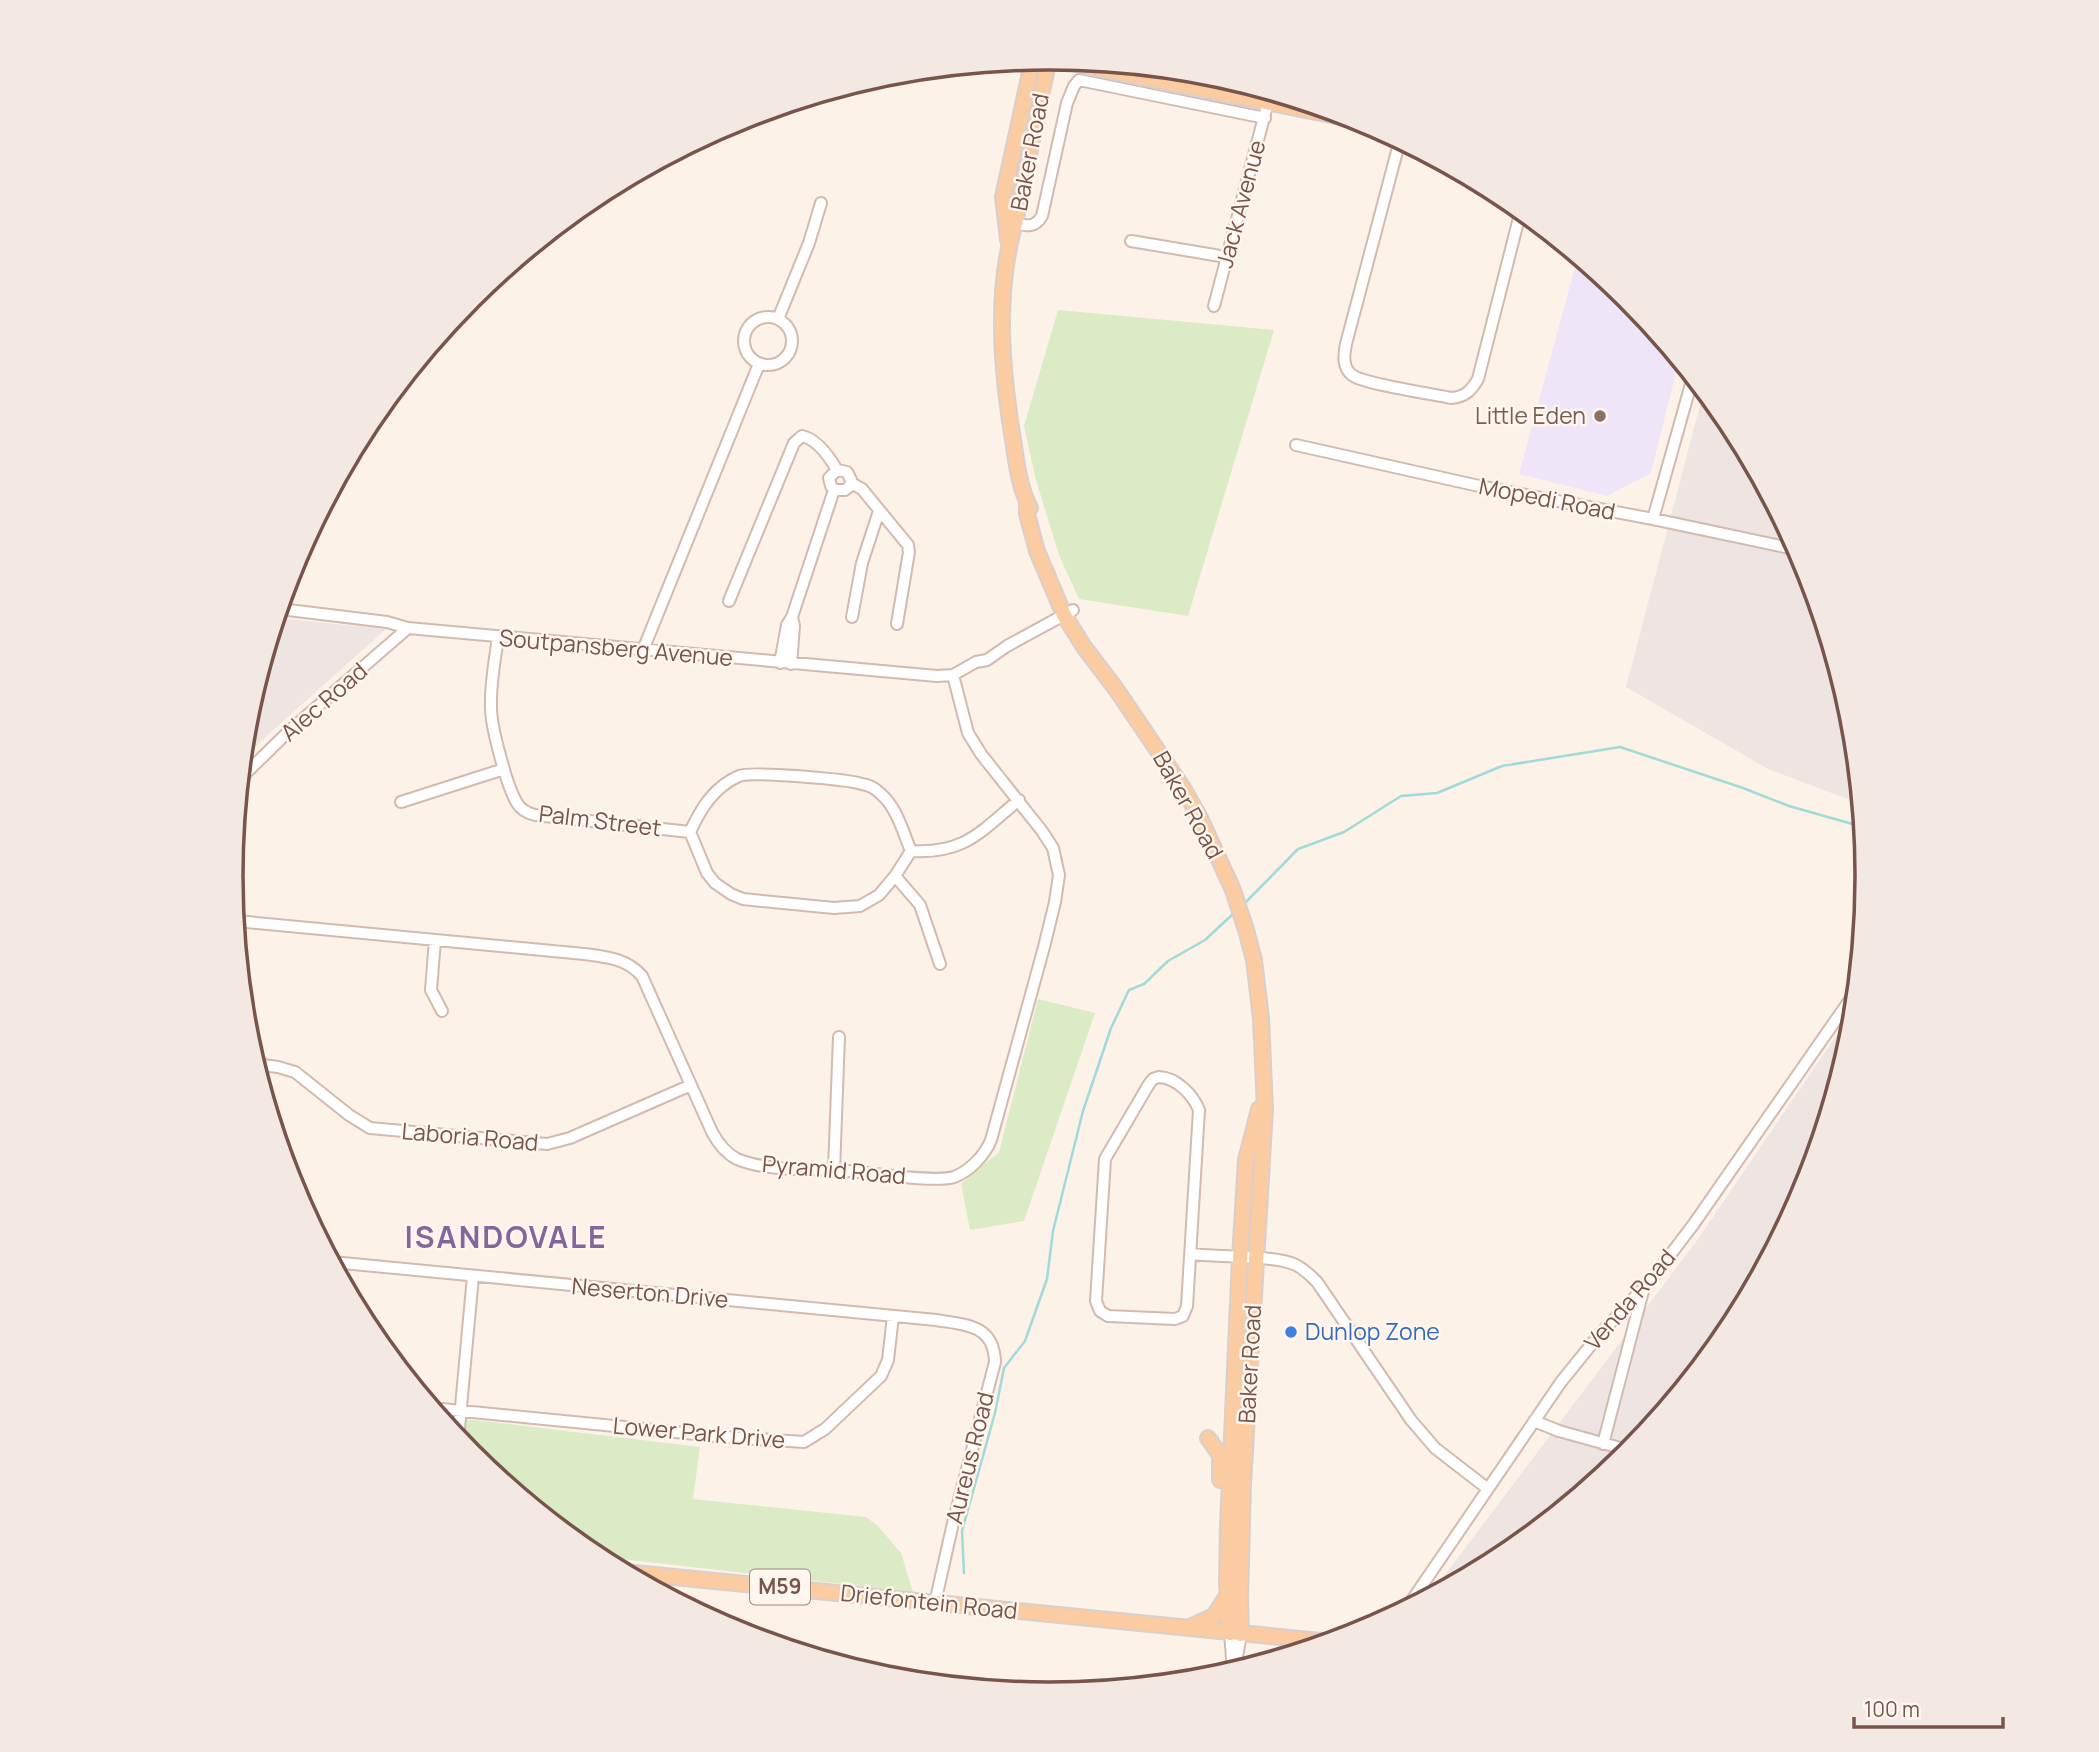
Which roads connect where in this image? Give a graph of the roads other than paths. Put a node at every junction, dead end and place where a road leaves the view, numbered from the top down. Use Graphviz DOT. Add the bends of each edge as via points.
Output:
graph roads {
  1 [pos="1046,70"];
  2 [pos="1030,71"];
  3 [pos="1132,75"];
  4 [pos="1268,102"];
  5 [pos="1282,104"];
  6 [pos="1265,118"];
  7 [pos="1397,149"];
  8 [pos="821,203"];
  9 [pos="1518,221"];
  10 [pos="1015,223"];
  11 [pos="1131,241"];
  12 [pos="1009,245"];
  13 [pos="1226,257"];
  14 [pos="1214,306"];
  15 [pos="778,319"];
  16 [pos="759,364"];
  17 [pos="1690,387"];
  18 [pos="1296,445"];
  19 [pos="836,470"];
  20 [pos="851,483"];
  21 [pos="834,490"];
  22 [pos="879,511"];
  23 [pos="1653,519"];
  24 [pos="1784,547"];
  25 [pos="729,601"];
  26 [pos="289,610"];
  27 [pos="1068,613"];
  28 [pos="852,617"];
  29 [pos="897,624"];
  30 [pos="408,628"];
  31 [pos="498,637"];
  32 [pos="643,650"];
  33 [pos="786,664"];
  34 [pos="953,675"];
  35 [pos="250,769"];
  36 [pos="504,769"];
  37 [pos="1019,800"];
  38 [pos="401,802"];
  39 [pos="690,832"];
  40 [pos="911,851"];
  41 [pos="895,876"];
  42 [pos="245,922"];
  43 [pos="435,940"];
  44 [pos="940,964"];
  45 [pos="1844,1008"];
  46 [pos="442,1011"];
  47 [pos="839,1037"];
  48 [pos="266,1065"];
  49 [pos="691,1085"];
  50 [pos="1264,1094"];
  51 [pos="834,1170"];
  52 [pos="1191,1254"];
  53 [pos="1240,1258"];
  54 [pos="1256,1258"];
  55 [pos="343,1263"];
  56 [pos="473,1276"];
  57 [pos="1644,1288"];
  58 [pos="893,1316"];
  59 [pos="968,1325"];
  60 [pos="446,1409"];
  61 [pos="461,1410"];
  62 [pos="1534,1421"];
  63 [pos="460,1424"];
  64 [pos="1208,1438"];
  65 [pos="1603,1444"];
  66 [pos="1617,1448"];
  67 [pos="1488,1489"];
  68 [pos="1228,1525"];
  69 [pos="646,1574"];
  70 [pos="1417,1593"];
  71 [pos="1227,1595"];
  72 [pos="935,1603"];
  73 [pos="1189,1628"];
  74 [pos="1235,1633"];
  75 [pos="1307,1640"];
  76 [pos="1234,1661"];
  1 -- 10 [label="main road, Baker Road"];
  2 -- 12 [label="main road, Baker Road" via="1003,197"];
  3 -- 4 [label="main road"];
  4 -- 5 [label="main road"];
  4 -- 6 [label="street, Jack Avenue"];
  6 -- 10 [label="street" via="1079,80 1067,103 1042,216 1035,225"];
  6 -- 13 [label="street, Jack Avenue"];
  7 -- 9 [label="street" via="1346,344 1345,366 1352,375 1451,398 1468,394 1478,379"];
  8 -- 15 [label="street"];
  10 -- 12 [label="main road, Baker Road"];
  11 -- 13 [label="street"];
  12 -- 27 [label="main road, Baker Road" via="1002,314 1004,379 1016,456 1037,551"];
  13 -- 14 [label="street, Jack Avenue"];
  15 -- 16 [label="street" via="792,336 791,351 774,365"];
  15 -- 16 [label="street" via="761,318 748,328 744,344"];
  16 -- 32 [label="street"];
  17 -- 23 [label="street"];
  18 -- 23 [label="street, Mopedi Road"];
  19 -- 20 [label="street" via="847,472"];
  19 -- 21 [label="street" via="829,478"];
  19 -- 25 [label="street" via="808,438 802,436 794,443"];
  20 -- 21 [label="street" via="845,490"];
  20 -- 22 [label="street" via="862,489"];
  21 -- 33 [label="street" via="786,625"];
  22 -- 28 [label="street" via="862,563"];
  22 -- 29 [label="street" via="904,539 909,552"];
  23 -- 24 [label="street, Mopedi Road"];
  26 -- 30 [label="street, Soutpansberg Avenue"];
  27 -- 34 [label="street"];
  27 -- 50 [label="main road, Baker Road" via="1183,788 1233,890 1254,960"];
  30 -- 31 [label="street, Soutpansberg Avenue"];
  30 -- 35 [label="street, Alec Road"];
  31 -- 32 [label="street, Soutpansberg Avenue"];
  31 -- 36 [label="street, Palm Street" via="491,711"];
  32 -- 33 [label="street, Soutpansberg Avenue"];
  33 -- 34 [label="street, Soutpansberg Avenue"];
  34 -- 37 [label="street, Pyramid Road" via="968,733"];
  36 -- 38 [label="street"];
  36 -- 39 [label="street, Palm Street" via="516,802 530,814"];
  37 -- 40 [label="street" via="960,846"];
  37 -- 51 [label="street, Pyramid Road" via="1053,848 1058,885 989,1146 966,1169 946,1178"];
  39 -- 40 [label="street" via="713,793 725,784 743,774 778,775 874,788 895,812"];
  39 -- 41 [label="street" via="715,883 743,899 848,909 869,902"];
  40 -- 41 [label="street"];
  41 -- 44 [label="street" via="920,905"];
  42 -- 43 [label="street, Pyramid Road"];
  43 -- 46 [label="street" via="431,990"];
  43 -- 49 [label="street, Pyramid Road" via="611,957 628,963 642,976"];
  45 -- 57 [label="street, Venda Road"];
  47 -- 51 [label="street"];
  48 -- 49 [label="street, Laboria Road" via="295,1072 370,1128 547,1144"];
  49 -- 51 [label="street, Pyramid Road" via="719,1145 733,1157 771,1166"];
  50 -- 53 [label="main road, Baker Road" via="1246,1160"];
  50 -- 54 [label="main road, Baker Road"];
  52 -- 52 [label="street" via="1187,1307 1180,1318 1108,1316 1098,1309 1105,1159 1156,1077 1177,1083 1199,1110"];
  52 -- 53 [label="street"];
  53 -- 54 [label="street"];
  53 -- 68 [label="main road, Baker Road"];
  54 -- 67 [label="street" via="1295,1264 1317,1282 1434,1448"];
  54 -- 74 [label="main road, Baker Road"];
  55 -- 56 [label="street, Neserton Drive"];
  56 -- 58 [label="street, Neserton Drive"];
  56 -- 61 [label="street"];
  57 -- 62 [label="street, Venda Road" via="1599,1335"];
  57 -- 65 [label="street"];
  58 -- 59 [label="street, Neserton Drive"];
  58 -- 61 [label="street, Lower Park Drive" via="888,1360 881,1377 825,1429 804,1441"];
  59 -- 72 [label="street, Aureus Road" via="988,1337 995,1362"];
  60 -- 61 [label="street, Lower Park Drive"];
  61 -- 63 [label="street"];
  62 -- 65 [label="street"];
  62 -- 67 [label="street, Venda Road"];
  64 -- 68 [label="main road" via="1220,1455 1220,1503"];
  65 -- 66 [label="street"];
  67 -- 70 [label="street, Venda Road"];
  68 -- 71 [label="main road, Baker Road"];
  69 -- 72 [label="main road, Driefontein Road / M59"];
  71 -- 73 [label="main road" via="1214,1616"];
  71 -- 74 [label="main road, Baker Road"];
  72 -- 73 [label="main road, Driefontein Road / M59"];
  73 -- 74 [label="main road, Driefontein Road / M59"];
  74 -- 75 [label="main road, M59"];
  74 -- 76 [label="street"];
}
